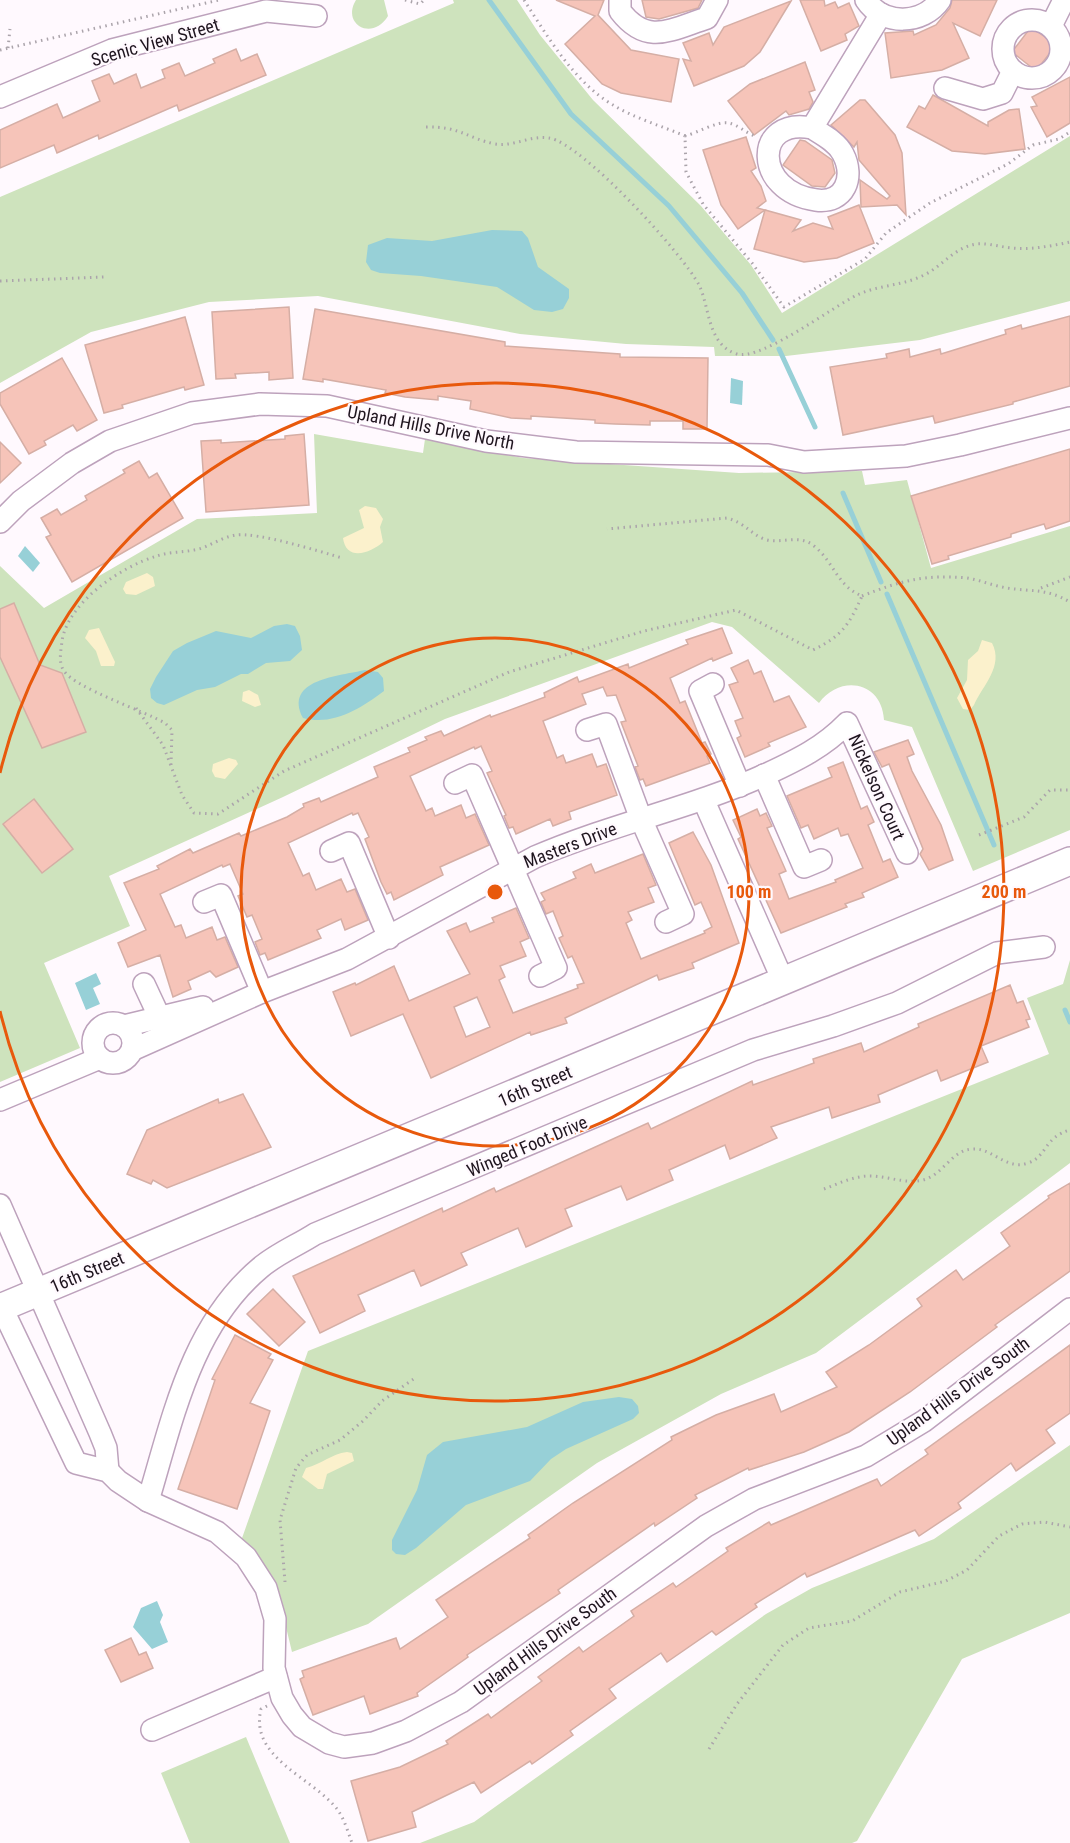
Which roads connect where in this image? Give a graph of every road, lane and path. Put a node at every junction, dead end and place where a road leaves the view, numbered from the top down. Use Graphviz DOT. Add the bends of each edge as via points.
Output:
graph roads {
  1 [pos="200,0"];
  2 [pos="219,0"];
  3 [pos="405,0"];
  4 [pos="424,0"];
  5 [pos="620,0"];
  6 [pos="717,0"];
  7 [pos="940,0"];
  8 [pos="1064,0"];
  9 [pos="202,5"];
  10 [pos="874,7"];
  11 [pos="315,16"];
  12 [pos="1051,26"];
  13 [pos="10,29"];
  14 [pos="8,48"];
  15 [pos="0,50"];
  16 [pos="1013,72"];
  17 [pos="945,88"];
  18 [pos="0,97"];
  19 [pos="426,127"];
  20 [pos="812,128"];
  21 [pos="685,136"];
  22 [pos="772,139"];
  23 [pos="1070,242"];
  24 [pos="105,277"];
  25 [pos="0,281"];
  26 [pos="1070,418"];
  27 [pos="0,522"];
  28 [pos="607,529"];
  29 [pos="342,558"];
  30 [pos="1070,577"];
  31 [pos="1038,589"];
  32 [pos="862,596"];
  33 [pos="1070,602"];
  34 [pos="713,684"];
  35 [pos="136,708"];
  36 [pos="847,723"];
  37 [pos="587,730"];
  38 [pos="170,766"];
  39 [pos="764,775"];
  40 [pos="455,783"];
  41 [pos="740,786"];
  42 [pos="1070,790"];
  43 [pos="704,801"];
  44 [pos="641,819"];
  45 [pos="979,835"];
  46 [pos="331,851"];
  47 [pos="907,853"];
  48 [pos="821,860"];
  49 [pos="1070,861"];
  50 [pos="512,867"];
  51 [pos="204,902"];
  52 [pos="666,922"];
  53 [pos="389,938"];
  54 [pos="1044,947"];
  55 [pos="540,976"];
  56 [pos="783,982"];
  57 [pos="144,984"];
  58 [pos="262,992"];
  59 [pos="124,1026"];
  60 [pos="164,1026"];
  61 [pos="132,1050"];
  62 [pos="100,1058"];
  63 [pos="0,1100"];
  64 [pos="1070,1130"];
  65 [pos="824,1189"];
  66 [pos="0,1205"];
  67 [pos="37,1293"];
  68 [pos="1,1307"];
  69 [pos="1070,1309"];
  70 [pos="415,1378"];
  71 [pos="108,1471"];
  72 [pos="148,1501"];
  73 [pos="1070,1527"];
  74 [pos="285,1585"];
  75 [pos="276,1677"];
  76 [pos="282,1698"];
  77 [pos="152,1730"];
  78 [pos="709,1749"];
  79 [pos="352,1843"];
  1 -- 9 [label="path"];
  2 -- 9 [label="path"];
  3 -- 4 [label="path" via="420,4"];
  5 -- 6 [label="street" via="620,11 631,26 646,33 707,18"];
  7 -- 10 [label="street" via="924,15 910,20 895,19"];
  8 -- 12 [label="street"];
  9 -- 14 [label="path"];
  10 -- 20 [label="street"];
  11 -- 18 [label="street, Scenic View Street" via="266,11 112,50"];
  12 -- 16 [label="street" via="1022,21 1006,34 1003,54"];
  12 -- 16 [label="street" via="1061,42 1054,68 1039,78"];
  13 -- 14 [label="path"];
  14 -- 15 [label="path"];
  16 -- 17 [label="street" via="1002,93 983,99"];
  19 -- 23 [label="path" via="456,128 504,145 535,138 550,138 567,145 604,177 671,247 700,288 712,330 736,354 763,348 818,321 856,295 923,276 964,247 994,244 1036,248"];
  20 -- 22 [label="street" via="800,125"];
  20 -- 22 [label="street" via="831,140 847,164 846,190 835,198 813,200 787,192 769,167 767,154"];
  21 -- 22 [label="path" via="714,124 729,123 746,133"];
  24 -- 25 [label="path"];
  26 -- 27 [label="street, Upland Hills Drive North" via="906,456 804,462 768,455 576,452 486,441 327,406 260,404 192,413 110,441 72,463"];
  28 -- 32 [label="path" via="727,518 742,522 764,539 801,539 812,544 840,582"];
  29 -- 35 [label="path" via="237,535 201,549 158,555 105,582 73,615 63,633 59,658 64,672 80,683"];
  30 -- 31 [label="path"];
  31 -- 32 [label="path" via="1011,589 968,578 920,578"];
  31 -- 33 [label="path"];
  32 -- 38 [label="path" via="847,627 834,640 813,650 736,610 644,631 509,672 284,771 218,814 194,813"];
  34 -- 41 [label="street" via="700,690"];
  35 -- 38 [label="path" via="163,746"];
  35 -- 38 [label="path" via="172,730"];
  36 -- 39 [label="street, Masters Drive" via="819,748"];
  36 -- 47 [label="street, Nickelson Court"];
  37 -- 44 [label="street" via="606,724"];
  39 -- 41 [label="street, Masters Drive"];
  39 -- 48 [label="street" via="804,867"];
  40 -- 50 [label="street" via="472,775"];
  41 -- 43 [label="street, Masters Drive"];
  42 -- 45 [label="path" via="1050,790 1024,817"];
  43 -- 44 [label="street, Masters Drive"];
  43 -- 56 [label="street"];
  44 -- 50 [label="street, Masters Drive" via="561,845"];
  44 -- 52 [label="street" via="683,914"];
  46 -- 53 [label="street" via="349,843"];
  49 -- 56 [label="main road, 16th Street"];
  50 -- 53 [label="street, Masters Drive"];
  50 -- 55 [label="street" via="556,968"];
  51 -- 58 [label="street" via="221,895"];
  53 -- 58 [label="street, Masters Drive"];
  54 -- 72 [label="street, Winged Foot Drive" via="997,953 897,1003 753,1050 315,1234 261,1267 216,1315 187,1373"];
  56 -- 67 [label="main road, 16th Street"];
  57 -- 60 [label="street"];
  58 -- 60 [label="street, Masters Drive"];
  59 -- 60 [label="street, Masters Drive"];
  59 -- 61 [label="street" via="132,1036"];
  59 -- 62 [label="street, Masters Drive" via="111,1023 100,1029 94,1040"];
  60 -- 61 [label="street, Masters Drive"];
  61 -- 62 [label="street, Masters Drive" via="118,1062"];
  62 -- 63 [label="street"];
  64 -- 65 [label="path" via="1053,1137 1042,1154 1029,1163 1011,1165 975,1148 966,1150 939,1174 924,1180 910,1182 870,1175"];
  66 -- 67 [label="street"];
  67 -- 68 [label="main road, 16th Street"];
  67 -- 71 [label="street" via="106,1448"];
  68 -- 71 [label="street, Upland Hills Drive South" via="76,1463"];
  69 -- 76 [label="street, Upland Hills Drive South" via="924,1420 866,1456 754,1499 706,1526 434,1718 373,1743 344,1747 302,1727"];
  70 -- 74 [label="path" via="382,1401 340,1440 307,1455 296,1468 280,1520"];
  71 -- 72 [label="street, Upland Hills Drive South"];
  72 -- 75 [label="street, Upland Hills Drive South" via="217,1532 246,1557 266,1588 275,1619"];
  73 -- 78 [label="path" via="1044,1522 1022,1524 999,1536 966,1570 946,1581 900,1592 852,1621 809,1628 783,1645 737,1704"];
  75 -- 76 [label="street, Upland Hills Drive South"];
  75 -- 77 [label="street"];
  76 -- 79 [label="path" via="261,1709 258,1725 263,1741 290,1771 323,1794 339,1811"];
}
